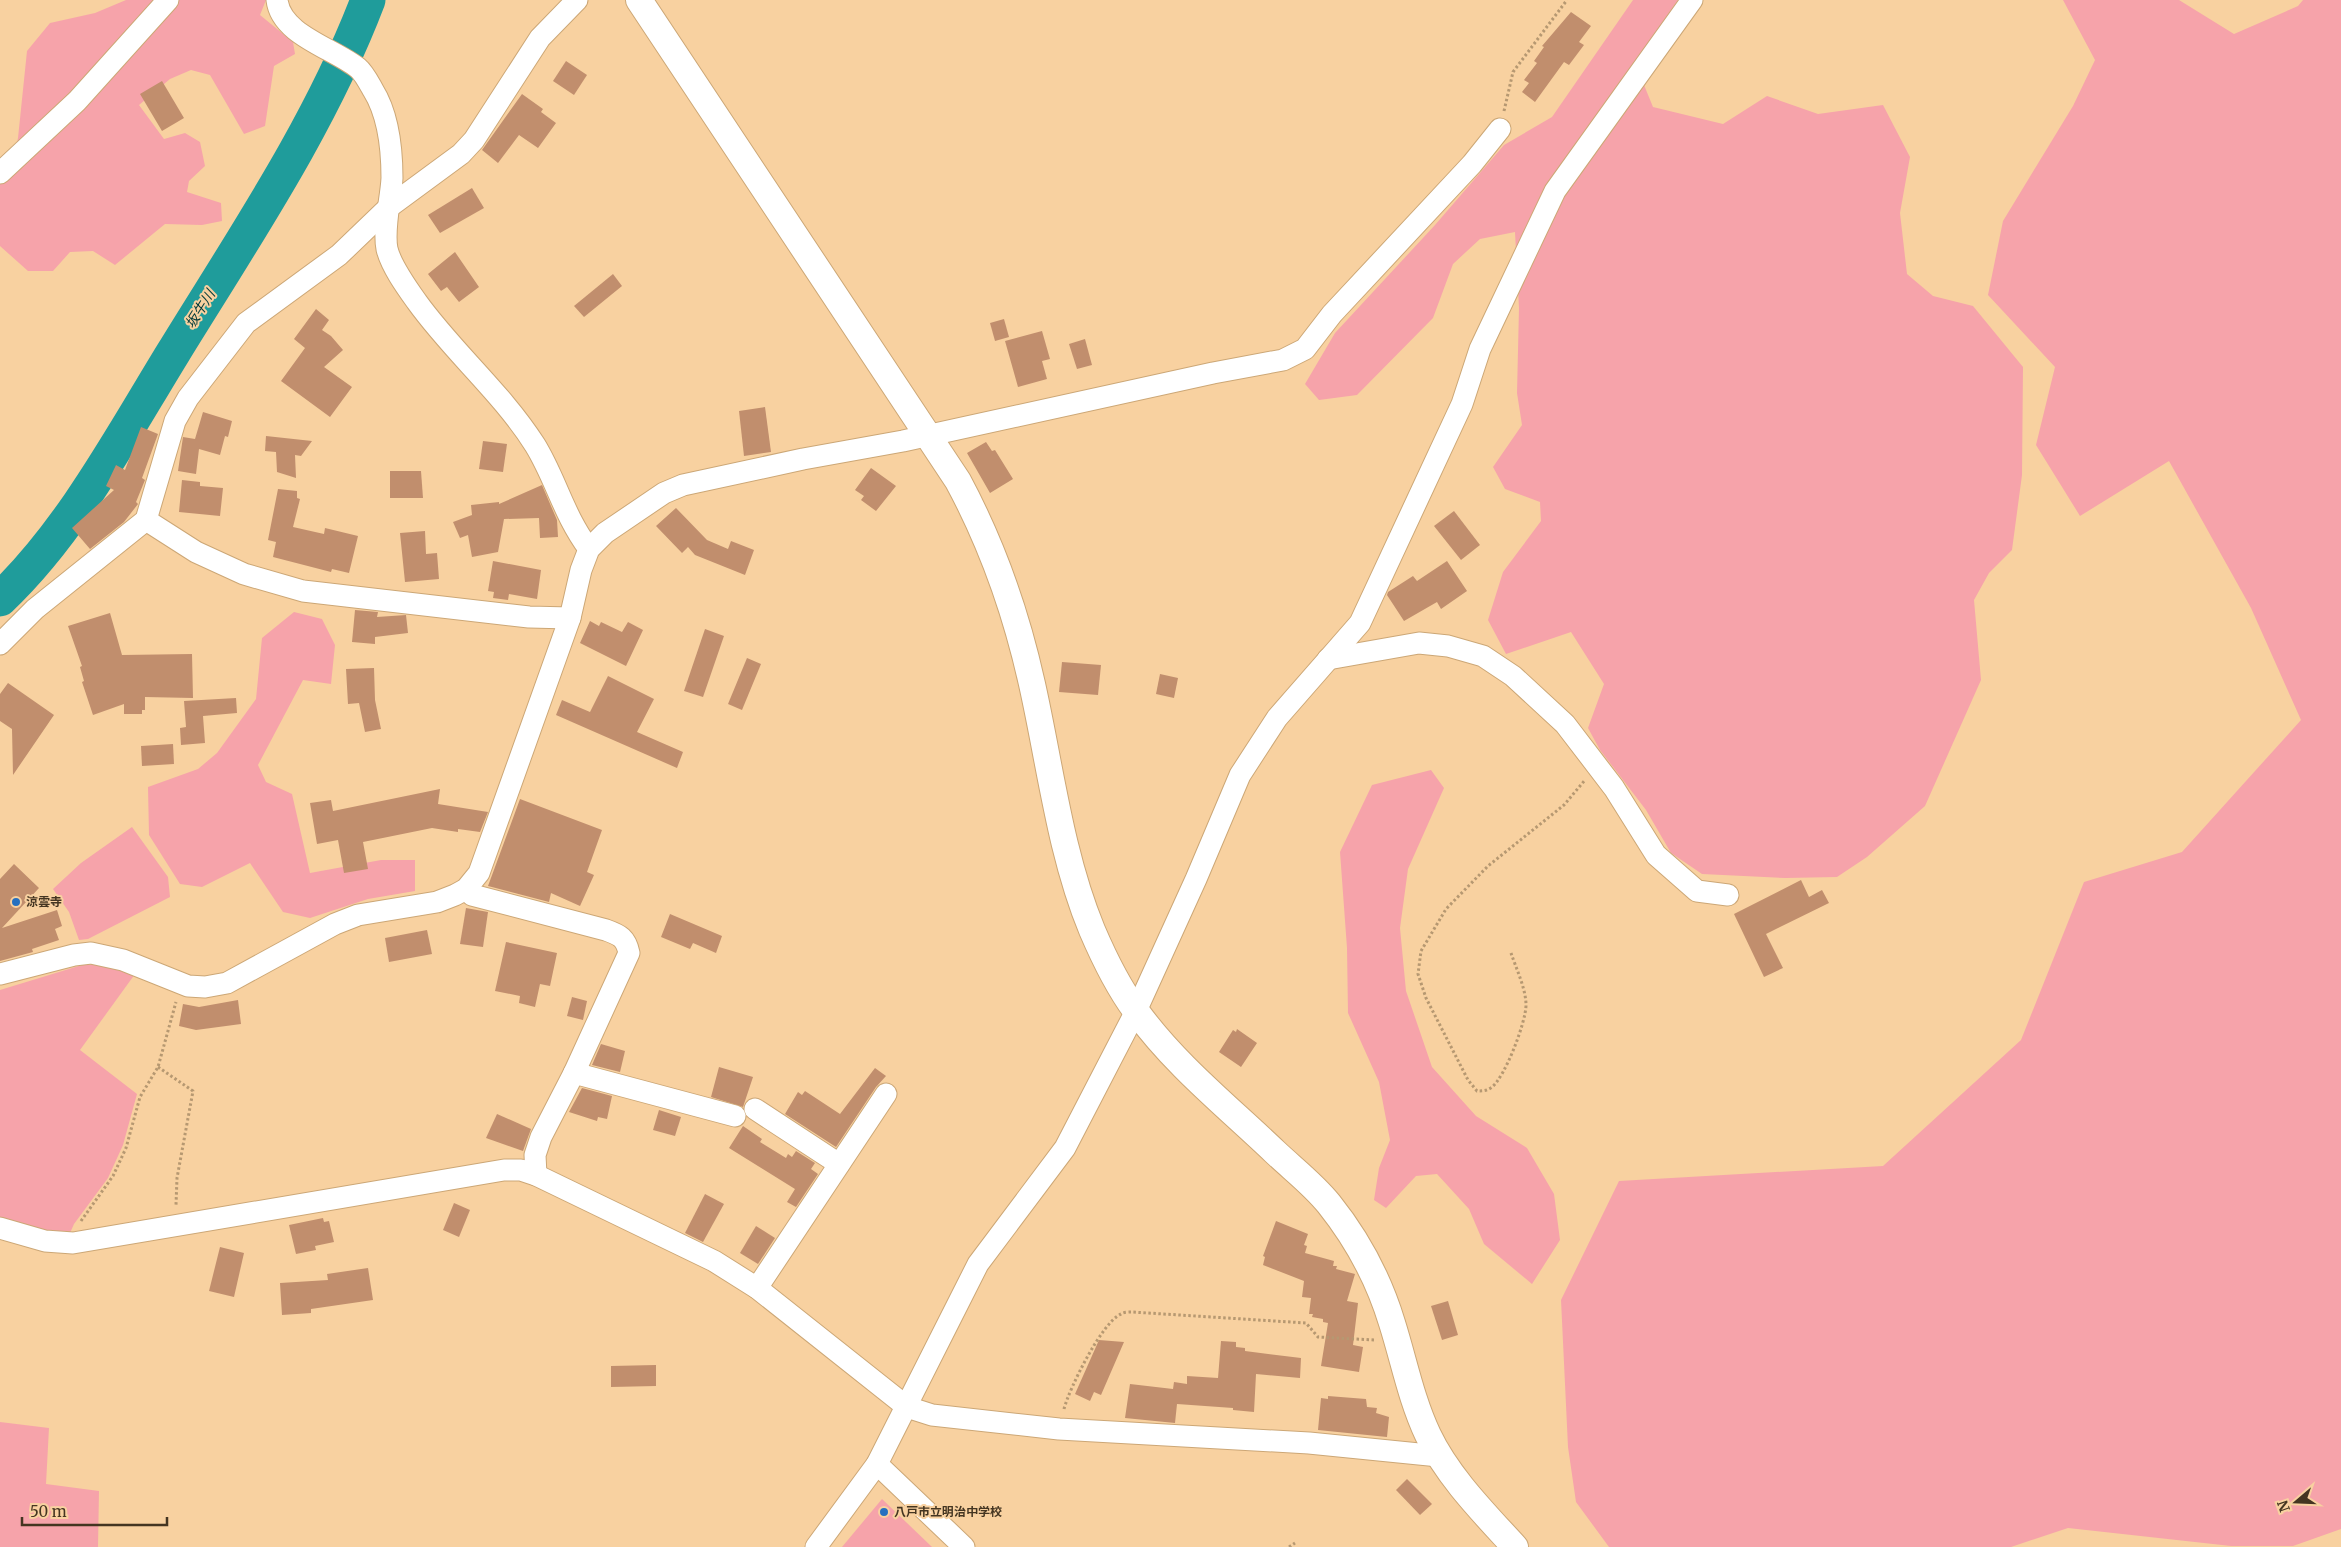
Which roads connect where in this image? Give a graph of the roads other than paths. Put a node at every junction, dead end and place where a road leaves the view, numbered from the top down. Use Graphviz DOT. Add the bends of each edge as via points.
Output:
graph roads {
  1 [pos="168,0"];
  2 [pos="277,0"];
  3 [pos="578,0"];
  4 [pos="638,0"];
  5 [pos="1692,0"];
  6 [pos="1500,128"];
  7 [pos="0,173"];
  8 [pos="388,207"];
  9 [pos="928,436"];
  10 [pos="146,520"];
  11 [pos="589,549"];
  12 [pos="570,618"];
  13 [pos="0,644"];
  14 [pos="1328,659"];
  15 [pos="466,890"];
  16 [pos="1728,895"];
  17 [pos="0,974"];
  18 [pos="1136,1011"];
  19 [pos="574,1073"];
  20 [pos="886,1094"];
  21 [pos="755,1109"];
  22 [pos="735,1116"];
  23 [pos="839,1164"];
  24 [pos="536,1175"];
  25 [pos="0,1228"];
  26 [pos="756,1288"];
  27 [pos="907,1407"];
  28 [pos="1439,1456"];
  29 [pos="877,1464"];
  30 [pos="816,1547"];
  31 [pos="964,1547"];
  32 [pos="1515,1547"];
  1 -- 7 [label="street" via="76,101"];
  2 -- 8 [label="street" via="278,11 291,27 359,69 374,90 386,120 390,147 392,178"];
  3 -- 8 [label="street" via="540,38 474,140 461,154"];
  4 -- 9 [label="street"];
  5 -- 14 [label="street" via="1555,191 1480,349 1462,404 1360,623"];
  6 -- 9 [label="street" via="1472,164 1332,314 1305,349 1283,360"];
  8 -- 10 [label="street" via="339,254 246,323 188,398 175,421"];
  8 -- 11 [label="street" via="387,250 403,282 536,446 568,516"];
  9 -- 11 [label="street" via="682,485 604,533"];
  9 -- 18 [label="street" via="980,521 1002,573 1032,683 1074,879 1105,959"];
  10 -- 12 [label="street" via="196,552 271,583 303,591 529,617"];
  10 -- 13 [label="street" via="35,609"];
  11 -- 12 [label="street"];
  12 -- 15 [label="street" via="479,873"];
  14 -- 16 [label="street" via="1419,643 1448,646 1482,656 1513,676 1565,724 1614,788 1656,855 1697,891"];
  14 -- 18 [label="street" via="1277,718 1240,775"];
  15 -- 17 [label="street" via="437,902 358,915 335,924 227,983 184,984 123,960 91,953"];
  15 -- 19 [label="street" via="472,895 606,930 626,941 629,953 626,964"];
  18 -- 27 [label="street" via="1065,1148 978,1264"];
  18 -- 28 [label="street" via="1213,1094 1327,1202 1360,1249 1382,1295 1407,1382"];
  19 -- 22 [label="street"];
  19 -- 24 [label="street" via="541,1137 535,1155"];
  20 -- 23 [label="street"];
  21 -- 23 [label="street"];
  23 -- 26 [label="street"];
  24 -- 25 [label="street" via="521,1170 504,1170 73,1243 44,1241"];
  24 -- 26 [label="street" via="714,1261"];
  26 -- 27 [label="street"];
  27 -- 28 [label="street" via="932,1415 1058,1429 1309,1443"];
  27 -- 29 [label="street"];
  28 -- 32 [label="street"];
  29 -- 30 [label="street"];
  29 -- 31 [label="street"];
}
